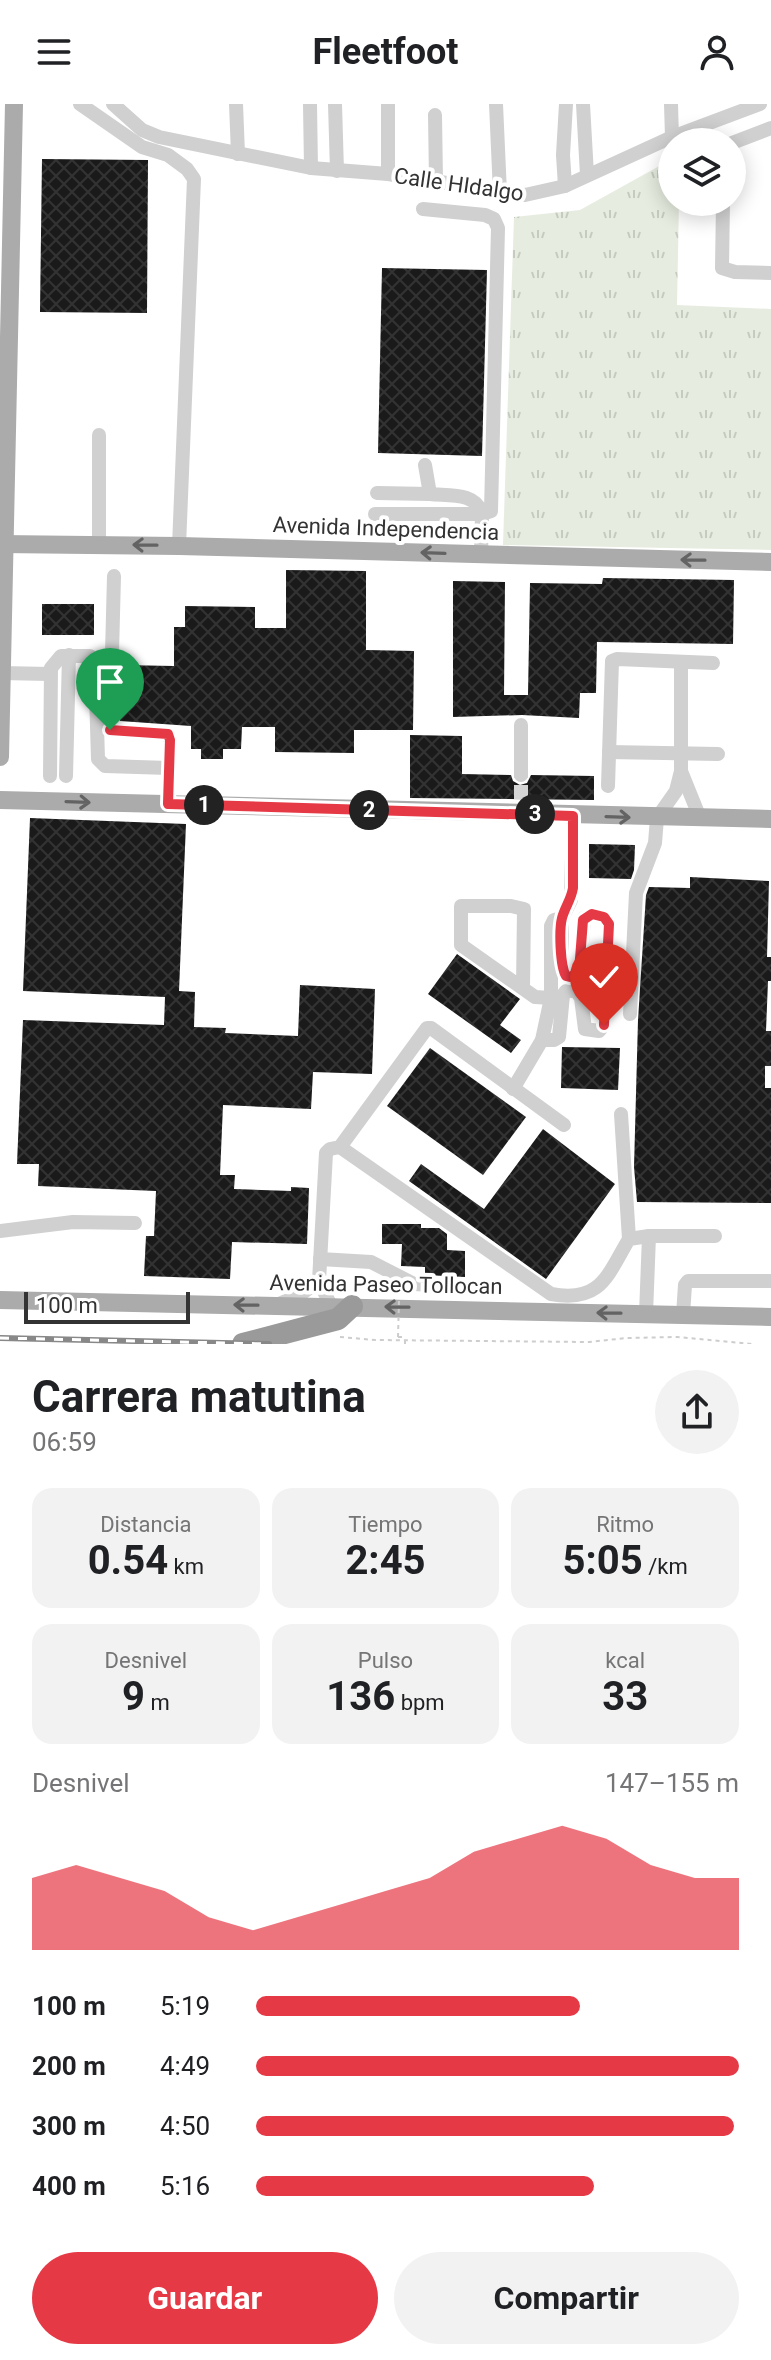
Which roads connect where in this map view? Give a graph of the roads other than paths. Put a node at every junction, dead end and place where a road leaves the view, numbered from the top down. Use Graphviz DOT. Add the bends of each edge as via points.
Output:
graph roads {
  1 [pos="14,104"];
  2 [pos="80,104"];
  3 [pos="113,104"];
  4 [pos="236,104"];
  5 [pos="310,104"];
  6 [pos="335,104"];
  7 [pos="388,104"];
  8 [pos="496,104"];
  9 [pos="583,104"];
  10 [pos="671,104"];
  11 [pos="760,104"];
  12 [pos="566,107"];
  13 [pos="739,108"];
  14 [pos="435,115"];
  15 [pos="672,128"];
  16 [pos="693,128"];
  17 [pos="771,128"];
  18 [pos="585,137"];
  19 [pos="746,138"];
  20 [pos="658,143"];
  21 [pos="238,154"];
  22 [pos="311,168"];
  23 [pos="337,171"];
  24 [pos="388,174"];
  25 [pos="587,175"];
  26 [pos="436,181"];
  27 [pos="565,186"];
  28 [pos="500,193"];
  29 [pos="423,209"];
  30 [pos="723,216"];
  31 [pos="771,273"];
  32 [pos="99,435"];
  33 [pos="425,465"];
  34 [pos="377,493"];
  35 [pos="422,494"];
  36 [pos="375,514"];
  37 [pos="415,514"];
  38 [pos="482,514"];
  39 [pos="2,544"];
  40 [pos="99,545"];
  41 [pos="179,546"];
  42 [pos="481,555"];
  43 [pos="771,562"];
  44 [pos="114,576"];
  45 [pos="69,655"];
  46 [pos="1,662"];
  47 [pos="681,663"];
  48 [pos="713,663"];
  49 [pos="50,674"];
  50 [pos="521,725"];
  51 [pos="609,752"];
  52 [pos="681,752"];
  53 [pos="718,754"];
  54 [pos="0,757"];
  55 [pos="169,768"];
  56 [pos="681,771"];
  57 [pos="521,775"];
  58 [pos="50,776"];
  59 [pos="66,776"];
  60 [pos="608,786"];
  61 [pos="0,800"];
  62 [pos="168,804"];
  63 [pos="573,816"];
  64 [pos="657,818"];
  65 [pos="700,818"];
  66 [pos="771,819"];
  67 [pos="562,918"];
  68 [pos="523,988"];
  69 [pos="551,998"];
  70 [pos="630,1014"];
  71 [pos="542,1040"];
  72 [pos="513,1089"];
  73 [pos="621,1114"];
  74 [pos="564,1125"];
  75 [pos="340,1147"];
  76 [pos="135,1223"];
  77 [pos="0,1231"];
  78 [pos="649,1236"];
  79 [pos="715,1236"];
  80 [pos="629,1239"];
  81 [pos="320,1259"];
  82 [pos="319,1281"];
  83 [pos="771,1281"];
  84 [pos="485,1288"];
  85 [pos="0,1300"];
  86 [pos="276,1305"];
  87 [pos="342,1306"];
  88 [pos="646,1314"];
  89 [pos="683,1315"];
  90 [pos="771,1317"];
  91 [pos="243,1344"];
  1 -- 39 [label="main road"];
  2 -- 41 [label="street" via="142,147 168,155 194,179"];
  3 -- 21 [label="street" via="150,134"];
  4 -- 21 [label="street"];
  5 -- 22 [label="street"];
  6 -- 23 [label="street"];
  7 -- 24 [label="street"];
  8 -- 28 [label="street"];
  9 -- 18 [label="street"];
  10 -- 15 [label="street"];
  11 -- 13 [label="street, Calle HIdalgo"];
  12 -- 18 [label="street"];
  12 -- 27 [label="street"];
  13 -- 16 [label="street, Calle HIdalgo"];
  14 -- 26 [label="street"];
  17 -- 19 [label="street"];
  18 -- 25 [label="street"];
  20 -- 25 [label="street, Calle HIdalgo"];
  21 -- 22 [label="street, Calle HIdalgo"];
  22 -- 23 [label="street, Calle HIdalgo"];
  23 -- 24 [label="street, Calle HIdalgo"];
  24 -- 26 [label="street, Calle HIdalgo"];
  25 -- 27 [label="street, Calle HIdalgo"];
  26 -- 28 [label="street, Calle HIdalgo"];
  27 -- 28 [label="street, Calle HIdalgo" via="525,195"];
  29 -- 38 [label="street" via="485,215 498,228 493,504"];
  30 -- 31 [label="street" via="722,268"];
  32 -- 40 [label="street"];
  33 -- 35 [label="street"];
  34 -- 35 [label="street"];
  35 -- 37 [label="street"];
  35 -- 38 [label="street" via="471,499"];
  36 -- 37 [label="street"];
  37 -- 38 [label="street"];
  38 -- 42 [label="street"];
  39 -- 40 [label="main road, Avenida Independencia"];
  39 -- 46 [label="main road"];
  41 -- 40 [label="main road, Avenida Independencia, one-way"];
  42 -- 41 [label="main road, Avenida Independencia, one-way"];
  43 -- 42 [label="main road, Avenida Independencia, one-way"];
  44 -- 55 [label="street" via="110,730 168,734"];
  45 -- 49 [label="street" via="58,658"];
  45 -- 55 [label="street" via="95,660 97,755 102,764"];
  45 -- 59 [label="street"];
  46 -- 49 [label="street"];
  46 -- 54 [label="main road"];
  47 -- 48 [label="street"];
  47 -- 51 [label="street" via="612,661"];
  47 -- 52 [label="street"];
  49 -- 58 [label="street"];
  50 -- 57 [label="street"];
  51 -- 52 [label="street"];
  51 -- 60 [label="street"];
  52 -- 53 [label="street"];
  52 -- 56 [label="street"];
  55 -- 62 [label="street"];
  56 -- 64 [label="street" via="676,791"];
  56 -- 65 [label="street"];
  61 -- 62 [label="main road, one-way"];
  62 -- 63 [label="main road" via="521,807"];
  63 -- 64 [label="main road, one-way"];
  63 -- 67 [label="street" via="571,900"];
  64 -- 65 [label="main road"];
  64 -- 70 [label="street" via="655,843 636,893"];
  65 -- 66 [label="main road"];
  67 -- 69 [label="street" via="551,926"];
  67 -- 71 [label="street" via="562,968 570,977 579,972 584,918 592,914 607,920 606,1016 599,1031 586,1031 578,993 566,991 559,1037"];
  68 -- 68 [label="street" via="460,944 461,906 524,909"];
  68 -- 69 [label="street" via="538,998"];
  69 -- 71 [label="street"];
  71 -- 72 [label="street"];
  72 -- 74 [label="street"];
  72 -- 75 [label="street" via="427,1028"];
  73 -- 80 [label="street"];
  75 -- 80 [label="street" via="551,1294 579,1295 599,1288"];
  75 -- 81 [label="street" via="330,1149 325,1158"];
  76 -- 77 [label="street" via="73,1222"];
  78 -- 79 [label="street"];
  78 -- 80 [label="street"];
  78 -- 88 [label="street"];
  81 -- 82 [label="street"];
  81 -- 84 [label="street" via="371,1262 414,1284"];
  82 -- 86 [label="street"];
  82 -- 87 [label="street"];
  83 -- 89 [label="street" via="688,1281"];
  86 -- 85 [label="main road, Avenida Paseo Tollocan, one-way"];
  86 -- 87 [label="main road, Avenida Paseo Tollocan"];
  88 -- 87 [label="main road, Avenida Paseo Tollocan, one-way"];
  87 -- 91 [label="highway" via="338,1319"];
  88 -- 89 [label="main road, Avenida Paseo Tollocan"];
  89 -- 90 [label="main road, Avenida Paseo Tollocan"];
}
